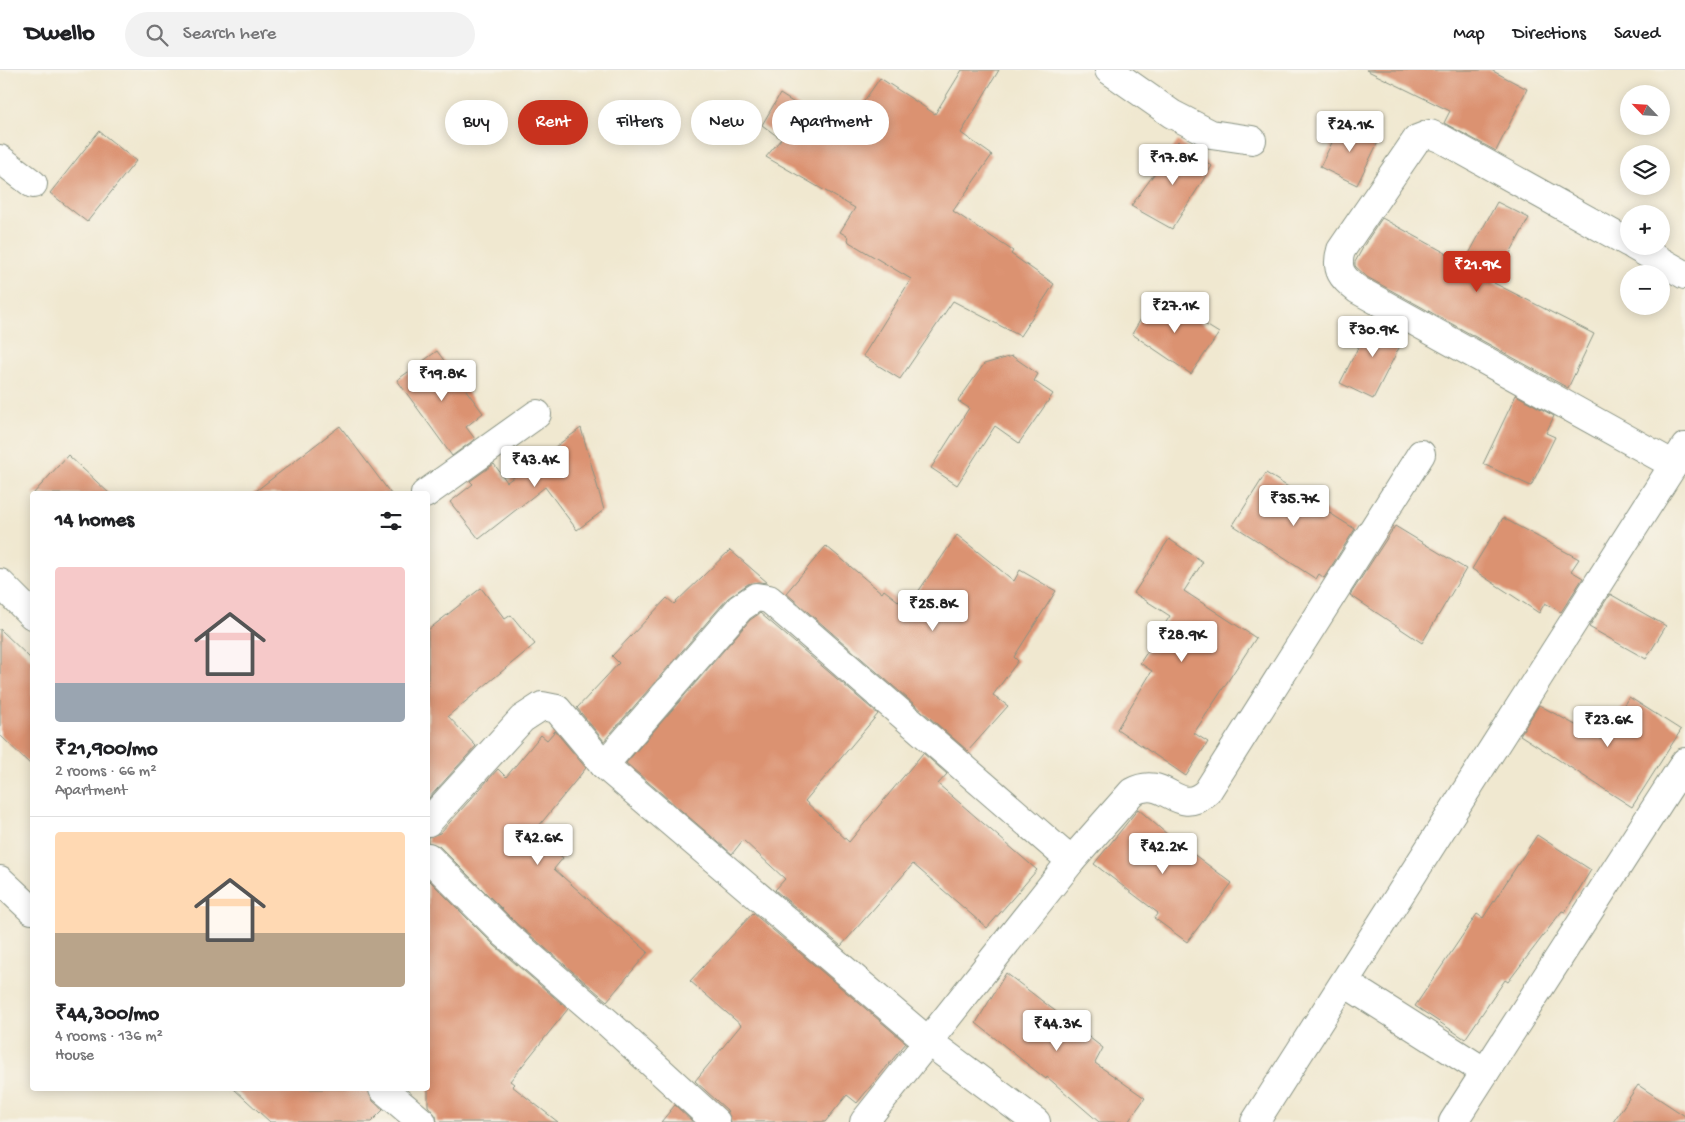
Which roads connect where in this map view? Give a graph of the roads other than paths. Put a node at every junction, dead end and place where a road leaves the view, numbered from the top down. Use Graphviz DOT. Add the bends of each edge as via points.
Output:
graph roads {
  1 [pos="1109,70"];
  2 [pos="1252,140"];
  3 [pos="0,159"];
  4 [pos="34,184"];
  5 [pos="1620,238"];
  6 [pos="1650,255"];
  7 [pos="1685,275"];
  8 [pos="537,414"];
  9 [pos="1421,454"];
  10 [pos="1679,456"];
  11 [pos="429,491"];
  12 [pos="0,583"];
  13 [pos="30,613"];
  14 [pos="1685,762"];
  15 [pos="604,765"];
  16 [pos="430,820"];
  17 [pos="430,859"];
  18 [pos="1071,861"];
  19 [pos="0,880"];
  20 [pos="30,908"];
  21 [pos="1345,983"];
  22 [pos="929,1042"];
  23 [pos="1485,1072"];
  24 [pos="385,1091"];
  25 [pos="422,1122"];
  26 [pos="716,1122"];
  27 [pos="864,1122"];
  28 [pos="1036,1122"];
  29 [pos="1256,1122"];
  30 [pos="1453,1122"];
  1 -- 2 [label="street" via="1172,114 1211,134"];
  3 -- 4 [label="street"];
  5 -- 10 [label="street" via="1430,134 1417,139 1341,250 1338,262 1342,275 1358,290"];
  6 -- 7 [label="street"];
  8 -- 11 [label="street"];
  9 -- 18 [label="street" via="1207,792 1197,801 1184,801 1156,787 1143,786 1132,792"];
  10 -- 21 [label="street"];
  12 -- 13 [label="street"];
  14 -- 23 [label="street"];
  15 -- 16 [label="street" via="557,709 542,706 522,719"];
  15 -- 18 [label="street" via="740,608 756,597 769,599"];
  15 -- 22 [label="street"];
  17 -- 26 [label="street" via="506,935"];
  18 -- 22 [label="street"];
  19 -- 20 [label="street"];
  21 -- 23 [label="street"];
  21 -- 29 [label="street"];
  22 -- 27 [label="street"];
  22 -- 28 [label="street"];
  23 -- 30 [label="street"];
  24 -- 25 [label="street"];
}
